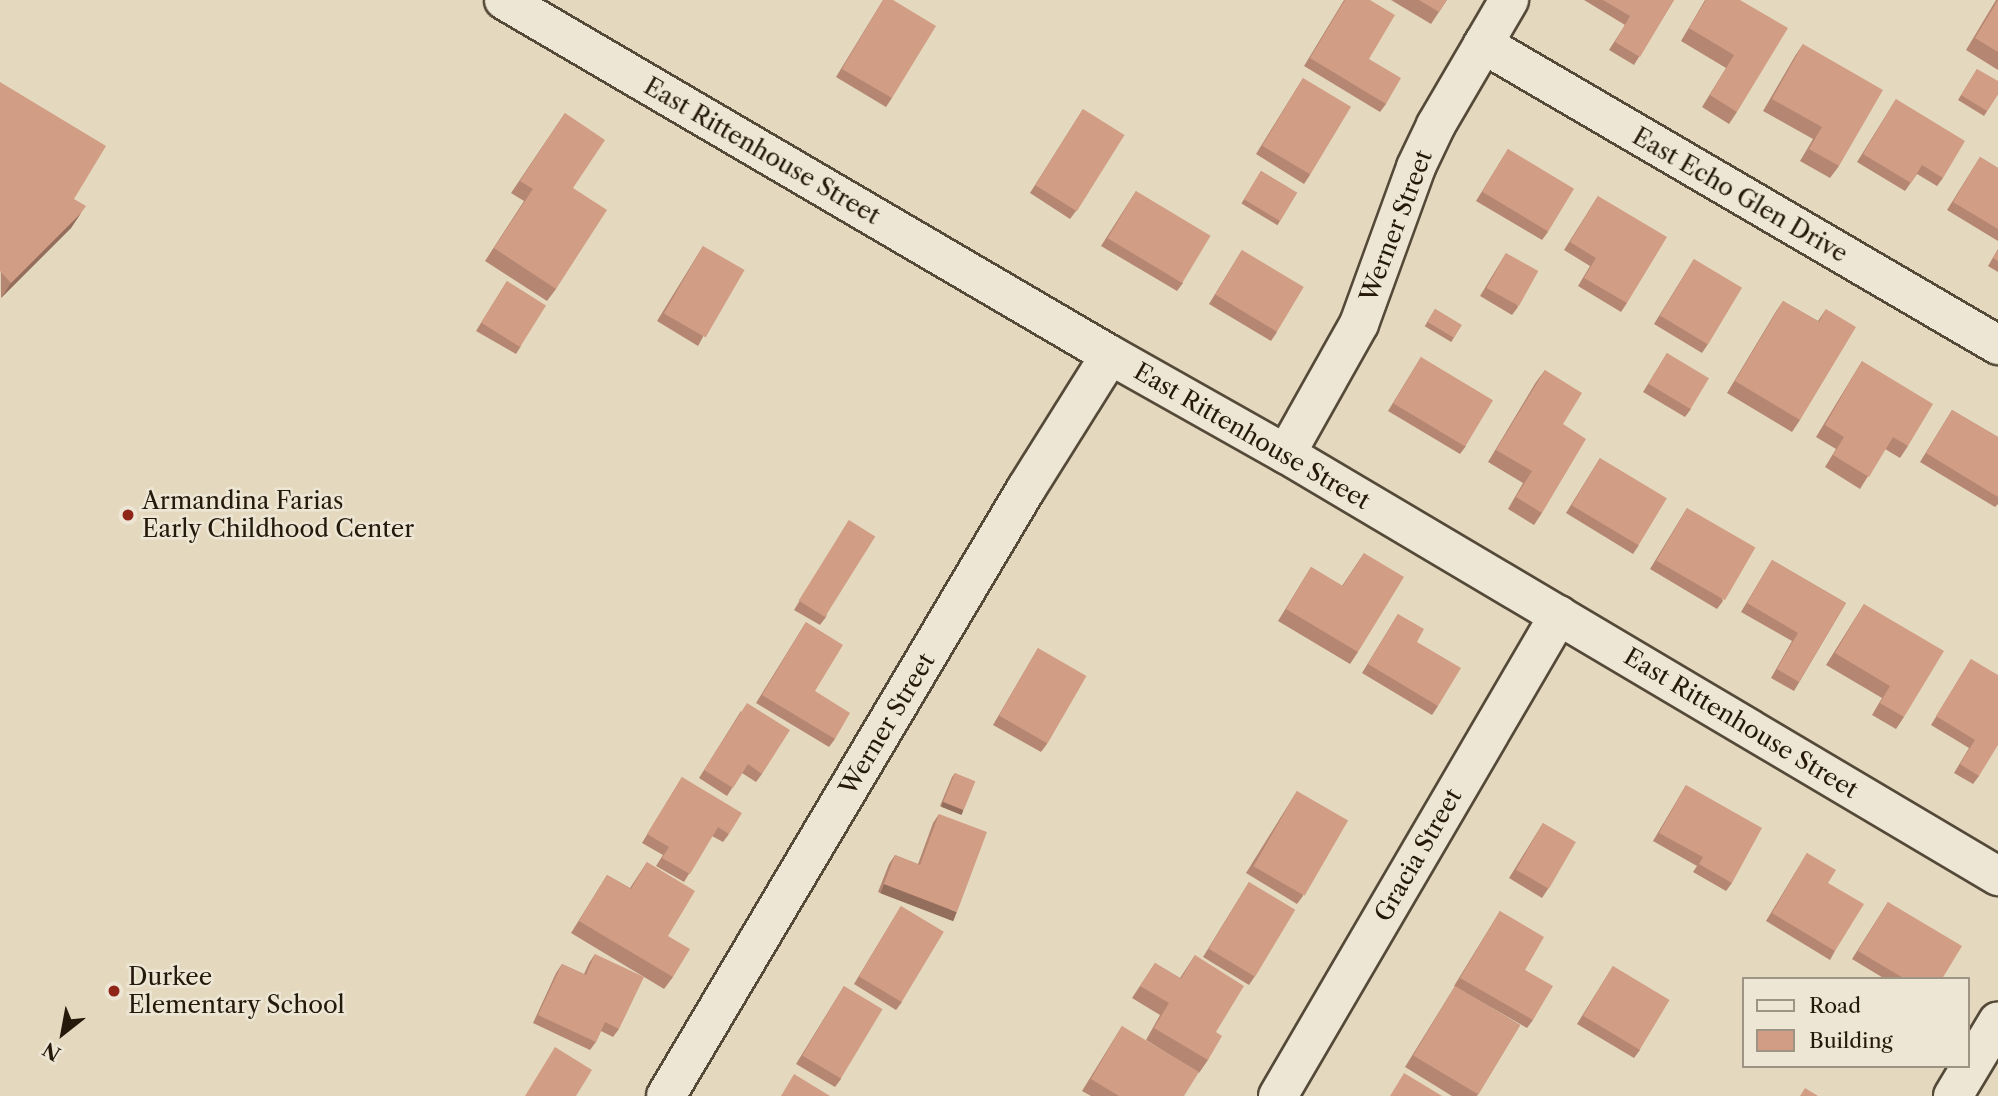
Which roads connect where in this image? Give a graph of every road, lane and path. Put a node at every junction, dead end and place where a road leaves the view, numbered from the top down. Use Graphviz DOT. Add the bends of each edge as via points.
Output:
graph roads {
  1 [pos="504,0"];
  2 [pos="1508,0"];
  3 [pos="1483,44"];
  4 [pos="1998,345"];
  5 [pos="1110,355"];
  6 [pos="1286,454"];
  7 [pos="1559,615"];
  8 [pos="1998,876"];
  9 [pos="1998,1021"];
  10 [pos="1970,1068"];
  11 [pos="1970,1068"];
  12 [pos="666,1096"];
  13 [pos="1278,1096"];
  14 [pos="1953,1096"];
  1 -- 5 [label="street, East Rittenhouse Street"];
  2 -- 3 [label="street, Werner Street"];
  3 -- 4 [label="street, East Echo Glen Drive"];
  3 -- 6 [label="street, Werner Street" via="1416,167 1359,324"];
  5 -- 6 [label="street, East Rittenhouse Street"];
  5 -- 12 [label="street, Werner Street"];
  6 -- 7 [label="street, East Rittenhouse Street"];
  7 -- 8 [label="street, East Rittenhouse Street"];
  7 -- 13 [label="street, Gracia Street"];
  9 -- 10 [label="street"];
  11 -- 14 [label="street"];
}
